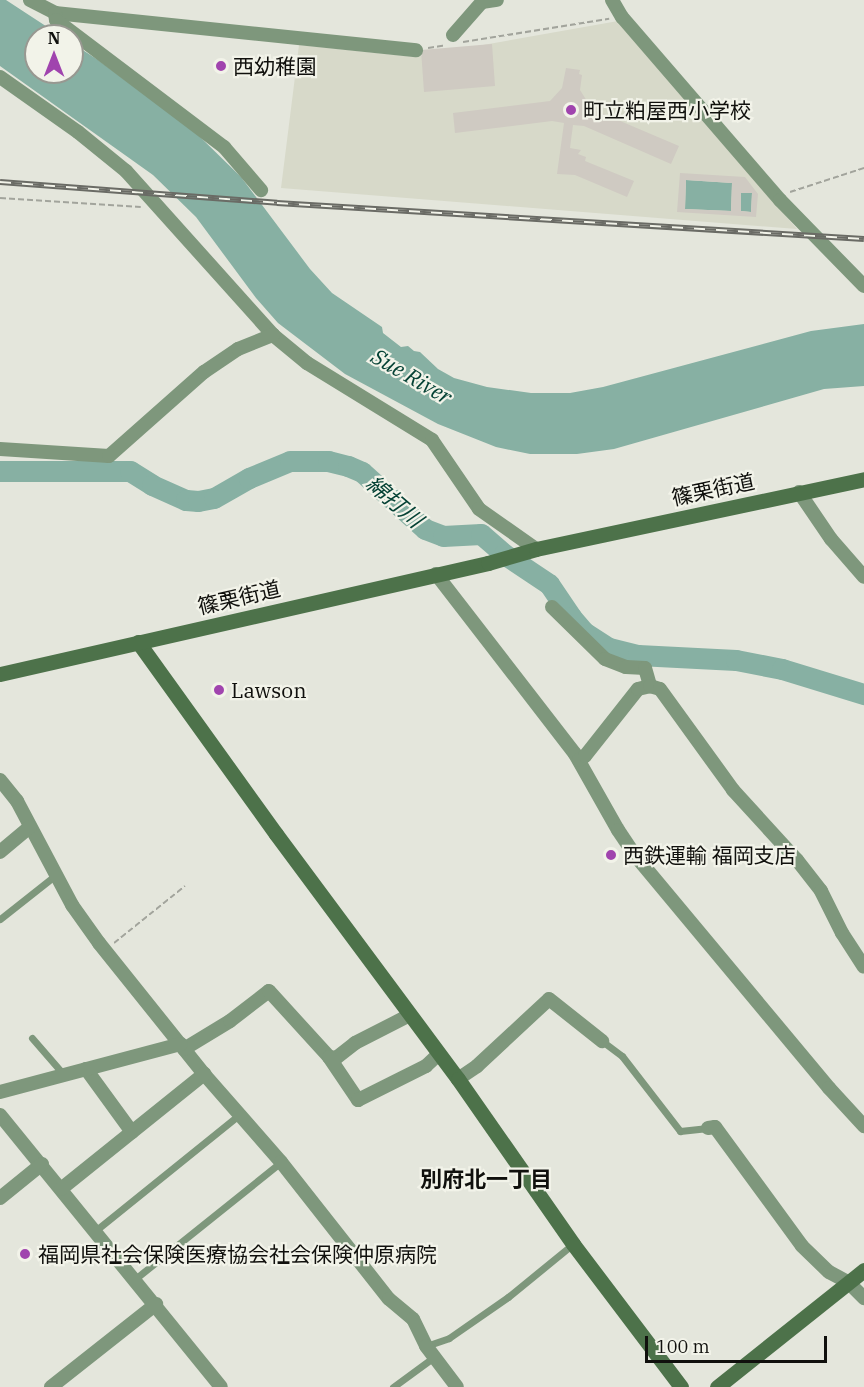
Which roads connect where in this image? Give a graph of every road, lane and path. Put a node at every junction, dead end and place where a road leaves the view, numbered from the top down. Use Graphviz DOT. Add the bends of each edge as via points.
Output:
graph roads {
  1 [pos="30,0"];
  2 [pos="497,0"];
  3 [pos="612,0"];
  4 [pos="56,13"];
  5 [pos="622,17"];
  6 [pos="455,41"];
  7 [pos="416,50"];
  8 [pos="0,77"];
  9 [pos="864,168"];
  10 [pos="261,190"];
  11 [pos="0,198"];
  12 [pos="780,201"];
  13 [pos="159,208"];
  14 [pos="864,286"];
  15 [pos="273,335"];
  16 [pos="0,449"];
  17 [pos="864,479"];
  18 [pos="799,492"];
  19 [pos="536,549"];
  20 [pos="436,574"];
  21 [pos="864,577"];
  22 [pos="552,607"];
  23 [pos="138,642"];
  24 [pos="0,674"];
  25 [pos="650,686"];
  26 [pos="579,760"];
  27 [pos="0,780"];
  28 [pos="30,828"];
  29 [pos="0,852"];
  30 [pos="57,874"];
  31 [pos="185,886"];
  32 [pos="0,919"];
  33 [pos="105,951"];
  34 [pos="864,967"];
  35 [pos="410,1014"];
  36 [pos="32,1038"];
  37 [pos="602,1041"];
  38 [pos="182,1047"];
  39 [pos="439,1054"];
  40 [pos="329,1057"];
  41 [pos="86,1069"];
  42 [pos="204,1074"];
  43 [pos="64,1075"];
  44 [pos="458,1079"];
  45 [pos="0,1092"];
  46 [pos="240,1113"];
  47 [pos="0,1115"];
  48 [pos="864,1126"];
  49 [pos="708,1128"];
  50 [pos="132,1132"];
  51 [pos="281,1162"];
  52 [pos="42,1164"];
  53 [pos="60,1190"];
  54 [pos="0,1198"];
  55 [pos="95,1232"];
  56 [pos="573,1244"];
  57 [pos="864,1270"];
  58 [pos="135,1279"];
  59 [pos="848,1282"];
  60 [pos="864,1298"];
  61 [pos="156,1304"];
  62 [pos="430,1352"];
  63 [pos="51,1387"];
  64 [pos="221,1387"];
  65 [pos="393,1387"];
  66 [pos="457,1387"];
  67 [pos="681,1387"];
  68 [pos="717,1387"];
  1 -- 4 [label="street"];
  2 -- 6 [label="street" via="482,2"];
  3 -- 5 [label="street"];
  4 -- 7 [label="street"];
  4 -- 10 [label="street" via="56,20 224,147"];
  5 -- 6 [label="path"];
  5 -- 12 [label="street"];
  6 -- 7 [label="path"];
  8 -- 13 [label="street" via="126,171"];
  9 -- 12 [label="path" via="791,191"];
  11 -- 13 [label="path"];
  12 -- 14 [label="street"];
  13 -- 15 [label="street"];
  15 -- 16 [label="street" via="238,349 204,372 109,456"];
  15 -- 19 [label="street" via="307,363 432,440 479,509"];
  17 -- 18 [label="street, 篠栗街道"];
  18 -- 19 [label="street, 篠栗街道"];
  18 -- 21 [label="street" via="831,539"];
  19 -- 20 [label="street, 篠栗街道"];
  20 -- 23 [label="street, 篠栗街道"];
  20 -- 26 [label="street"];
  22 -- 25 [label="street" via="605,659 626,667 645,668"];
  23 -- 24 [label="street, 篠栗街道"];
  23 -- 35 [label="street"];
  25 -- 26 [label="street" via="638,689"];
  25 -- 34 [label="street" via="660,689 733,790 809,875"];
  26 -- 48 [label="street" via="634,854"];
  27 -- 28 [label="street" via="18,801"];
  28 -- 29 [label="street"];
  28 -- 30 [label="street"];
  30 -- 32 [label="lane"];
  30 -- 33 [label="street" via="72,905"];
  31 -- 33 [label="path"];
  33 -- 38 [label="street"];
  35 -- 39 [label="street"];
  35 -- 40 [label="street" via="355,1043 336,1058"];
  36 -- 43 [label="lane"];
  37 -- 44 [label="street" via="549,999"];
  37 -- 49 [label="lane" via="622,1056 680,1131"];
  38 -- 40 [label="street" via="230,1021 269,991"];
  38 -- 41 [label="street"];
  38 -- 42 [label="street"];
  39 -- 40 [label="street" via="426,1066 358,1101"];
  39 -- 44 [label="street"];
  41 -- 43 [label="street"];
  41 -- 50 [label="street"];
  42 -- 46 [label="street"];
  42 -- 50 [label="street"];
  43 -- 45 [label="street"];
  44 -- 56 [label="street"];
  46 -- 51 [label="street"];
  46 -- 55 [label="lane"];
  47 -- 52 [label="street"];
  49 -- 59 [label="street" via="715,1127 802,1246 829,1272"];
  50 -- 53 [label="street"];
  51 -- 58 [label="lane"];
  51 -- 62 [label="street" via="390,1299 412,1319"];
  52 -- 53 [label="street"];
  52 -- 54 [label="street"];
  53 -- 55 [label="street"];
  55 -- 58 [label="street"];
  56 -- 62 [label="lane" via="508,1297"];
  56 -- 67 [label="street"];
  57 -- 59 [label="street"];
  58 -- 61 [label="street"];
  59 -- 60 [label="street"];
  59 -- 68 [label="street"];
  61 -- 63 [label="street"];
  61 -- 64 [label="street"];
  62 -- 65 [label="lane"];
  62 -- 66 [label="street"];
}
